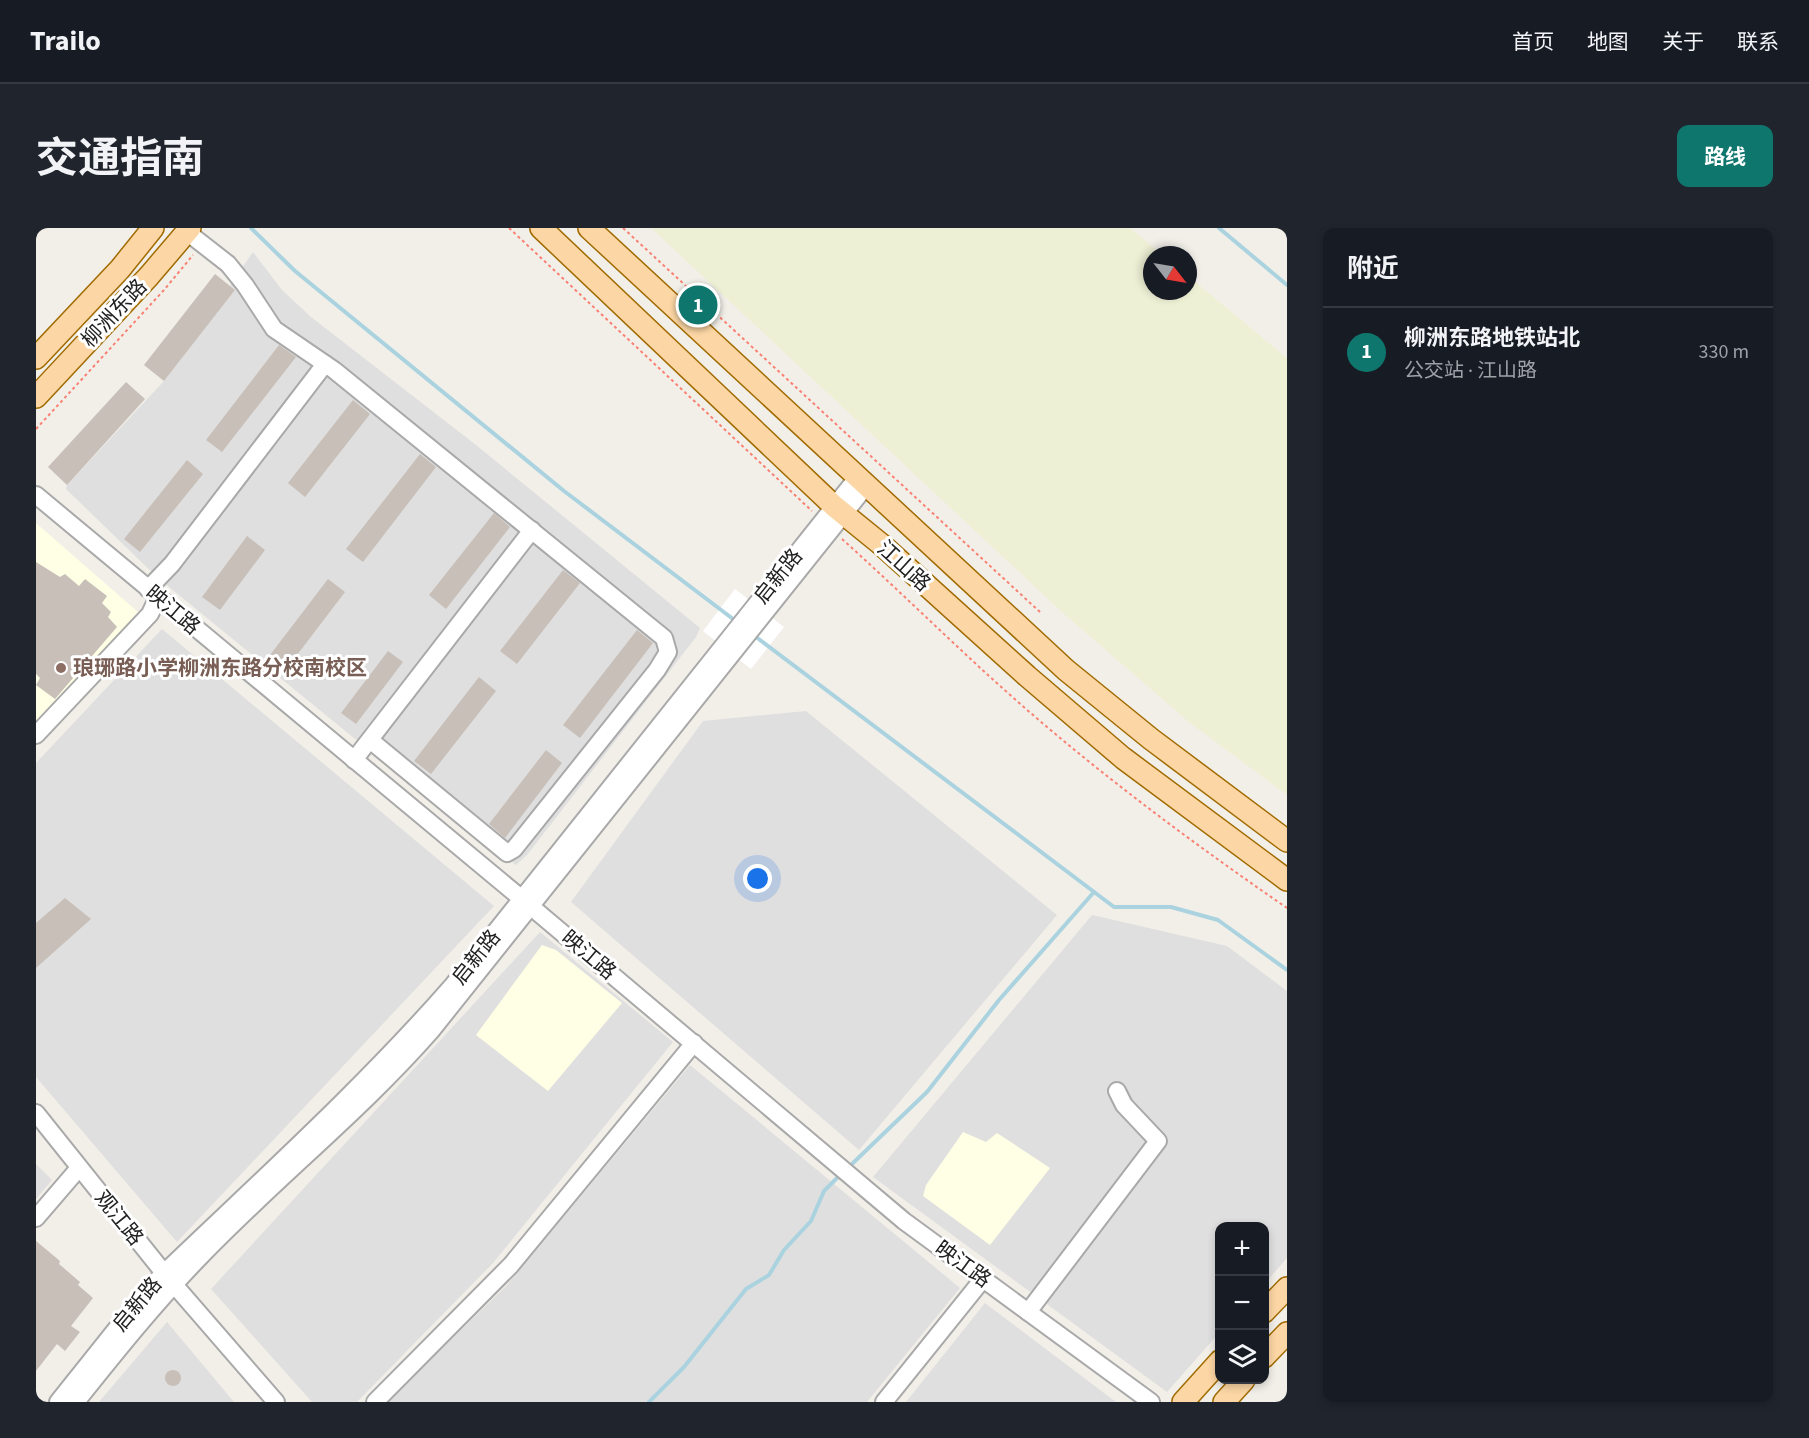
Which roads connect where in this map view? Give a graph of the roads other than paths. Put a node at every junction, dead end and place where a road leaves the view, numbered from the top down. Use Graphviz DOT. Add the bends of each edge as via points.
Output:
graph roads {
  1 [pos="153,228"];
  2 [pos="541,228"];
  3 [pos="589,228"];
  4 [pos="193,234"];
  5 [pos="36,358"];
  6 [pos="325,364"];
  7 [pos="36,397"];
  8 [pos="861,482"];
  9 [pos="36,495"];
  10 [pos="833,517"];
  11 [pos="532,530"];
  12 [pos="153,593"];
  13 [pos="36,735"];
  14 [pos="370,740"];
  15 [pos="354,760"];
  16 [pos="1287,841"];
  17 [pos="1287,880"];
  18 [pos="527,903"];
  19 [pos="694,1043"];
  20 [pos="1117,1091"];
  21 [pos="36,1113"];
  22 [pos="79,1168"];
  23 [pos="36,1218"];
  24 [pos="169,1279"];
  25 [pos="983,1279"];
  26 [pos="1287,1288"];
  27 [pos="1269,1307"];
  28 [pos="1028,1311"];
  29 [pos="1287,1333"];
  30 [pos="1269,1353"];
  31 [pos="1215,1367"];
  32 [pos="1240,1384"];
  33 [pos="58,1402"];
  34 [pos="76,1402"];
  35 [pos="276,1402"];
  36 [pos="375,1402"];
  37 [pos="884,1402"];
  38 [pos="1151,1402"];
  39 [pos="1183,1402"];
  40 [pos="1224,1402"];
  1 -- 5 [label="main road, 柳洲东路"];
  2 -- 10 [label="main road, 江山路"];
  3 -- 8 [label="main road, 江山路"];
  4 -- 6 [label="street" via="228,264 274,328"];
  4 -- 7 [label="main road, 柳洲东路"];
  6 -- 11 [label="street"];
  6 -- 12 [label="street"];
  8 -- 10 [label="street, 启新路"];
  8 -- 16 [label="main road, 江山路" via="1066,670"];
  9 -- 12 [label="street, 映江路"];
  10 -- 17 [label="main road, 江山路" via="882,545 1123,758"];
  10 -- 18 [label="street, 启新路"];
  11 -- 14 [label="street"];
  11 -- 14 [label="street" via="664,638 668,652 657,670 507,853"];
  12 -- 13 [label="street" via="150,615"];
  12 -- 15 [label="street, 映江路"];
  14 -- 15 [label="street"];
  15 -- 18 [label="street, 映江路"];
  18 -- 19 [label="street, 映江路"];
  18 -- 24 [label="street, 启新路" via="390,1055"];
  19 -- 25 [label="street, 映江路" via="904,1221"];
  19 -- 36 [label="street" via="511,1265"];
  20 -- 28 [label="street" via="1124,1105 1158,1141"];
  21 -- 22 [label="street, 观江路"];
  22 -- 23 [label="street"];
  22 -- 24 [label="street, 观江路"];
  24 -- 33 [label="street, 启新路" via="145,1293"];
  24 -- 34 [label="street, 启新路" via="138,1325"];
  24 -- 35 [label="street, 观江路"];
  25 -- 28 [label="street, 映江路"];
  25 -- 37 [label="street"];
  26 -- 27 [label="main road"];
  28 -- 38 [label="street, 映江路"];
  29 -- 30 [label="main road"];
  31 -- 39 [label="main road"];
  32 -- 40 [label="main road"];
}
